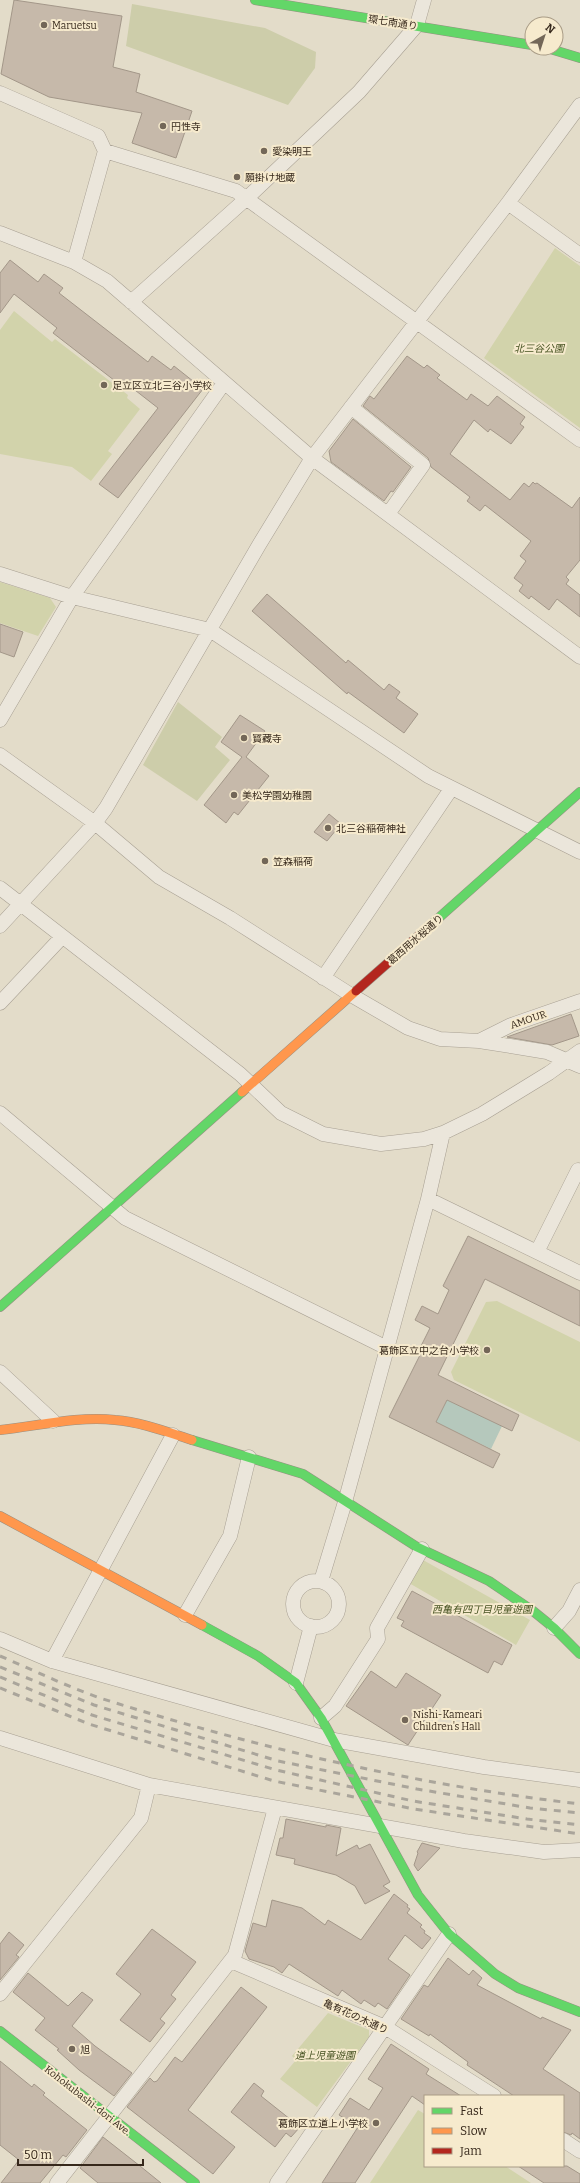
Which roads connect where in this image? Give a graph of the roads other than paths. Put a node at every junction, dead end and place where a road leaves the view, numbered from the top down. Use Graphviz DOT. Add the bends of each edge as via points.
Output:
graph roads {
  1 [pos="255,0"];
  2 [pos="424,0"];
  3 [pos="417,25"];
  4 [pos="524,43"];
  5 [pos="564,53"];
  6 [pos="580,58"];
  7 [pos="0,93"];
  8 [pos="580,105"];
  9 [pos="105,151"];
  10 [pos="246,198"];
  11 [pos="508,203"];
  12 [pos="1,235"];
  13 [pos="580,255"];
  14 [pos="74,262"];
  15 [pos="131,302"];
  16 [pos="415,322"];
  17 [pos="224,384"];
  18 [pos="351,407"];
  19 [pos="580,440"];
  20 [pos="312,458"];
  21 [pos="388,514"];
  22 [pos="0,574"];
  23 [pos="72,597"];
  24 [pos="210,630"];
  25 [pos="580,657"];
  26 [pos="0,720"];
  27 [pos="0,755"];
  28 [pos="451,789"];
  29 [pos="580,792"];
  30 [pos="95,823"];
  31 [pos="536,831"];
  32 [pos="580,852"];
  33 [pos="0,888"];
  34 [pos="21,904"];
  35 [pos="0,926"];
  36 [pos="62,937"];
  37 [pos="323,978"];
  38 [pos="351,995"];
  39 [pos="580,1001"];
  40 [pos="0,1003"];
  41 [pos="479,1041"];
  42 [pos="580,1051"];
  43 [pos="574,1063"];
  44 [pos="250,1085"];
  45 [pos="0,1113"];
  46 [pos="443,1133"];
  47 [pos="580,1169"];
  48 [pos="428,1198"];
  49 [pos="111,1208"];
  50 [pos="537,1252"];
  51 [pos="580,1273"];
  52 [pos="0,1307"];
  53 [pos="387,1348"];
  54 [pos="0,1372"];
  55 [pos="53,1421"];
  56 [pos="0,1430"];
  57 [pos="174,1435"];
  58 [pos="249,1457"];
  59 [pos="346,1502"];
  60 [pos="0,1516"];
  61 [pos="422,1549"];
  62 [pos="100,1569"];
  63 [pos="321,1581"];
  64 [pos="580,1590"];
  65 [pos="185,1615"];
  66 [pos="311,1626"];
  67 [pos="554,1628"];
  68 [pos="0,1639"];
  69 [pos="580,1654"];
  70 [pos="52,1661"];
  71 [pos="296,1683"];
  72 [pos="321,1718"];
  73 [pos="0,1738"];
  74 [pos="334,1740"];
  75 [pos="580,1780"];
  76 [pos="149,1785"];
  77 [pos="275,1808"];
  78 [pos="381,1827"];
  79 [pos="580,1850"];
  80 [pos="448,1934"];
  81 [pos="231,1961"];
  82 [pos="0,1994"];
  83 [pos="580,2012"];
  84 [pos="385,2027"];
  85 [pos="0,2031"];
  86 [pos="492,2095"];
  87 [pos="109,2116"];
  88 [pos="564,2141"];
  89 [pos="580,2151"];
  90 [pos="57,2183"];
  91 [pos="195,2183"];
  92 [pos="277,2183"];
  1 -- 3 [label="street, 環七南通り"];
  2 -- 3 [label="street"];
  3 -- 4 [label="street, 環七南通り"];
  3 -- 10 [label="street" via="359,92"];
  5 -- 6 [label="street"];
  7 -- 9 [label="street" via="98,136"];
  8 -- 11 [label="street"];
  9 -- 10 [label="street" via="236,191"];
  9 -- 14 [label="street"];
  10 -- 15 [label="street"];
  10 -- 16 [label="street"];
  11 -- 13 [label="street"];
  11 -- 16 [label="street"];
  12 -- 14 [label="street"];
  14 -- 15 [label="street" via="107,281"];
  15 -- 17 [label="street"];
  16 -- 18 [label="street"];
  16 -- 19 [label="street"];
  17 -- 20 [label="street"];
  17 -- 23 [label="street"];
  18 -- 20 [label="street"];
  18 -- 21 [label="street" via="423,465"];
  20 -- 21 [label="street"];
  20 -- 24 [label="street"];
  21 -- 25 [label="street"];
  22 -- 23 [label="street"];
  23 -- 24 [label="street"];
  23 -- 26 [label="street"];
  24 -- 28 [label="street"];
  24 -- 30 [label="street"];
  27 -- 30 [label="street"];
  28 -- 31 [label="street"];
  28 -- 37 [label="street"];
  29 -- 31 [label="street, 葛西用水桜通り"];
  30 -- 34 [label="street"];
  30 -- 37 [label="street" via="159,877 230,918"];
  31 -- 32 [label="street"];
  31 -- 38 [label="street, 葛西用水桜通り"];
  33 -- 34 [label="street"];
  34 -- 35 [label="street"];
  34 -- 36 [label="street"];
  36 -- 40 [label="street"];
  36 -- 44 [label="street" via="240,1074"];
  37 -- 38 [label="street"];
  38 -- 41 [label="street" via="408,1028 440,1039"];
  38 -- 44 [label="street, 葛西用水桜通り"];
  39 -- 41 [label="street, AMOUR" via="511,1025"];
  41 -- 43 [label="street" via="547,1052"];
  42 -- 43 [label="street"];
  43 -- 46 [label="street"];
  44 -- 46 [label="street" via="282,1113 323,1134 381,1144"];
  44 -- 49 [label="street, 葛西用水桜通り"];
  45 -- 49 [label="street"];
  46 -- 48 [label="street"];
  47 -- 50 [label="street"];
  48 -- 50 [label="street"];
  48 -- 53 [label="street"];
  49 -- 52 [label="street, 葛西用水桜通り"];
  49 -- 53 [label="street" via="125,1218"];
  50 -- 51 [label="street"];
  53 -- 59 [label="street"];
  54 -- 55 [label="street"];
  55 -- 56 [label="street" via="29,1428"];
  55 -- 57 [label="street" via="113,1418"];
  57 -- 58 [label="street"];
  57 -- 62 [label="street"];
  58 -- 59 [label="street" via="303,1474"];
  58 -- 65 [label="street" via="230,1536"];
  59 -- 61 [label="street"];
  59 -- 63 [label="street"];
  60 -- 62 [label="street"];
  61 -- 67 [label="street" via="489,1581"];
  61 -- 72 [label="street" via="377,1628 378,1639 334,1706"];
  62 -- 65 [label="street"];
  62 -- 70 [label="street"];
  63 -- 66 [label="street" via="305,1583 299,1588 294,1599 294,1610 298,1618"];
  63 -- 66 [label="street" via="333,1588 339,1609 325,1625"];
  64 -- 67 [label="street" via="569,1611"];
  65 -- 71 [label="street" via="258,1656"];
  66 -- 71 [label="street"];
  67 -- 69 [label="street"];
  68 -- 70 [label="street"];
  70 -- 74 [label="street"];
  71 -- 72 [label="street"];
  72 -- 74 [label="street"];
  73 -- 76 [label="street"];
  74 -- 75 [label="street" via="484,1767"];
  74 -- 78 [label="street"];
  76 -- 77 [label="street"];
  76 -- 82 [label="street" via="141,1818"];
  77 -- 78 [label="street"];
  77 -- 81 [label="street"];
  78 -- 79 [label="street" via="544,1852"];
  78 -- 80 [label="street" via="418,1895"];
  80 -- 83 [label="street" via="495,1974 518,1988"];
  80 -- 84 [label="street"];
  81 -- 84 [label="street, 亀有花の木通り"];
  81 -- 87 [label="street"];
  84 -- 86 [label="street, 亀有花の木通り"];
  84 -- 92 [label="street"];
  85 -- 87 [label="street, Kohokubashi-dori Ave."];
  87 -- 90 [label="street"];
  87 -- 91 [label="street, Kohokubashi-dori Ave."];
  88 -- 89 [label="street"];
}
